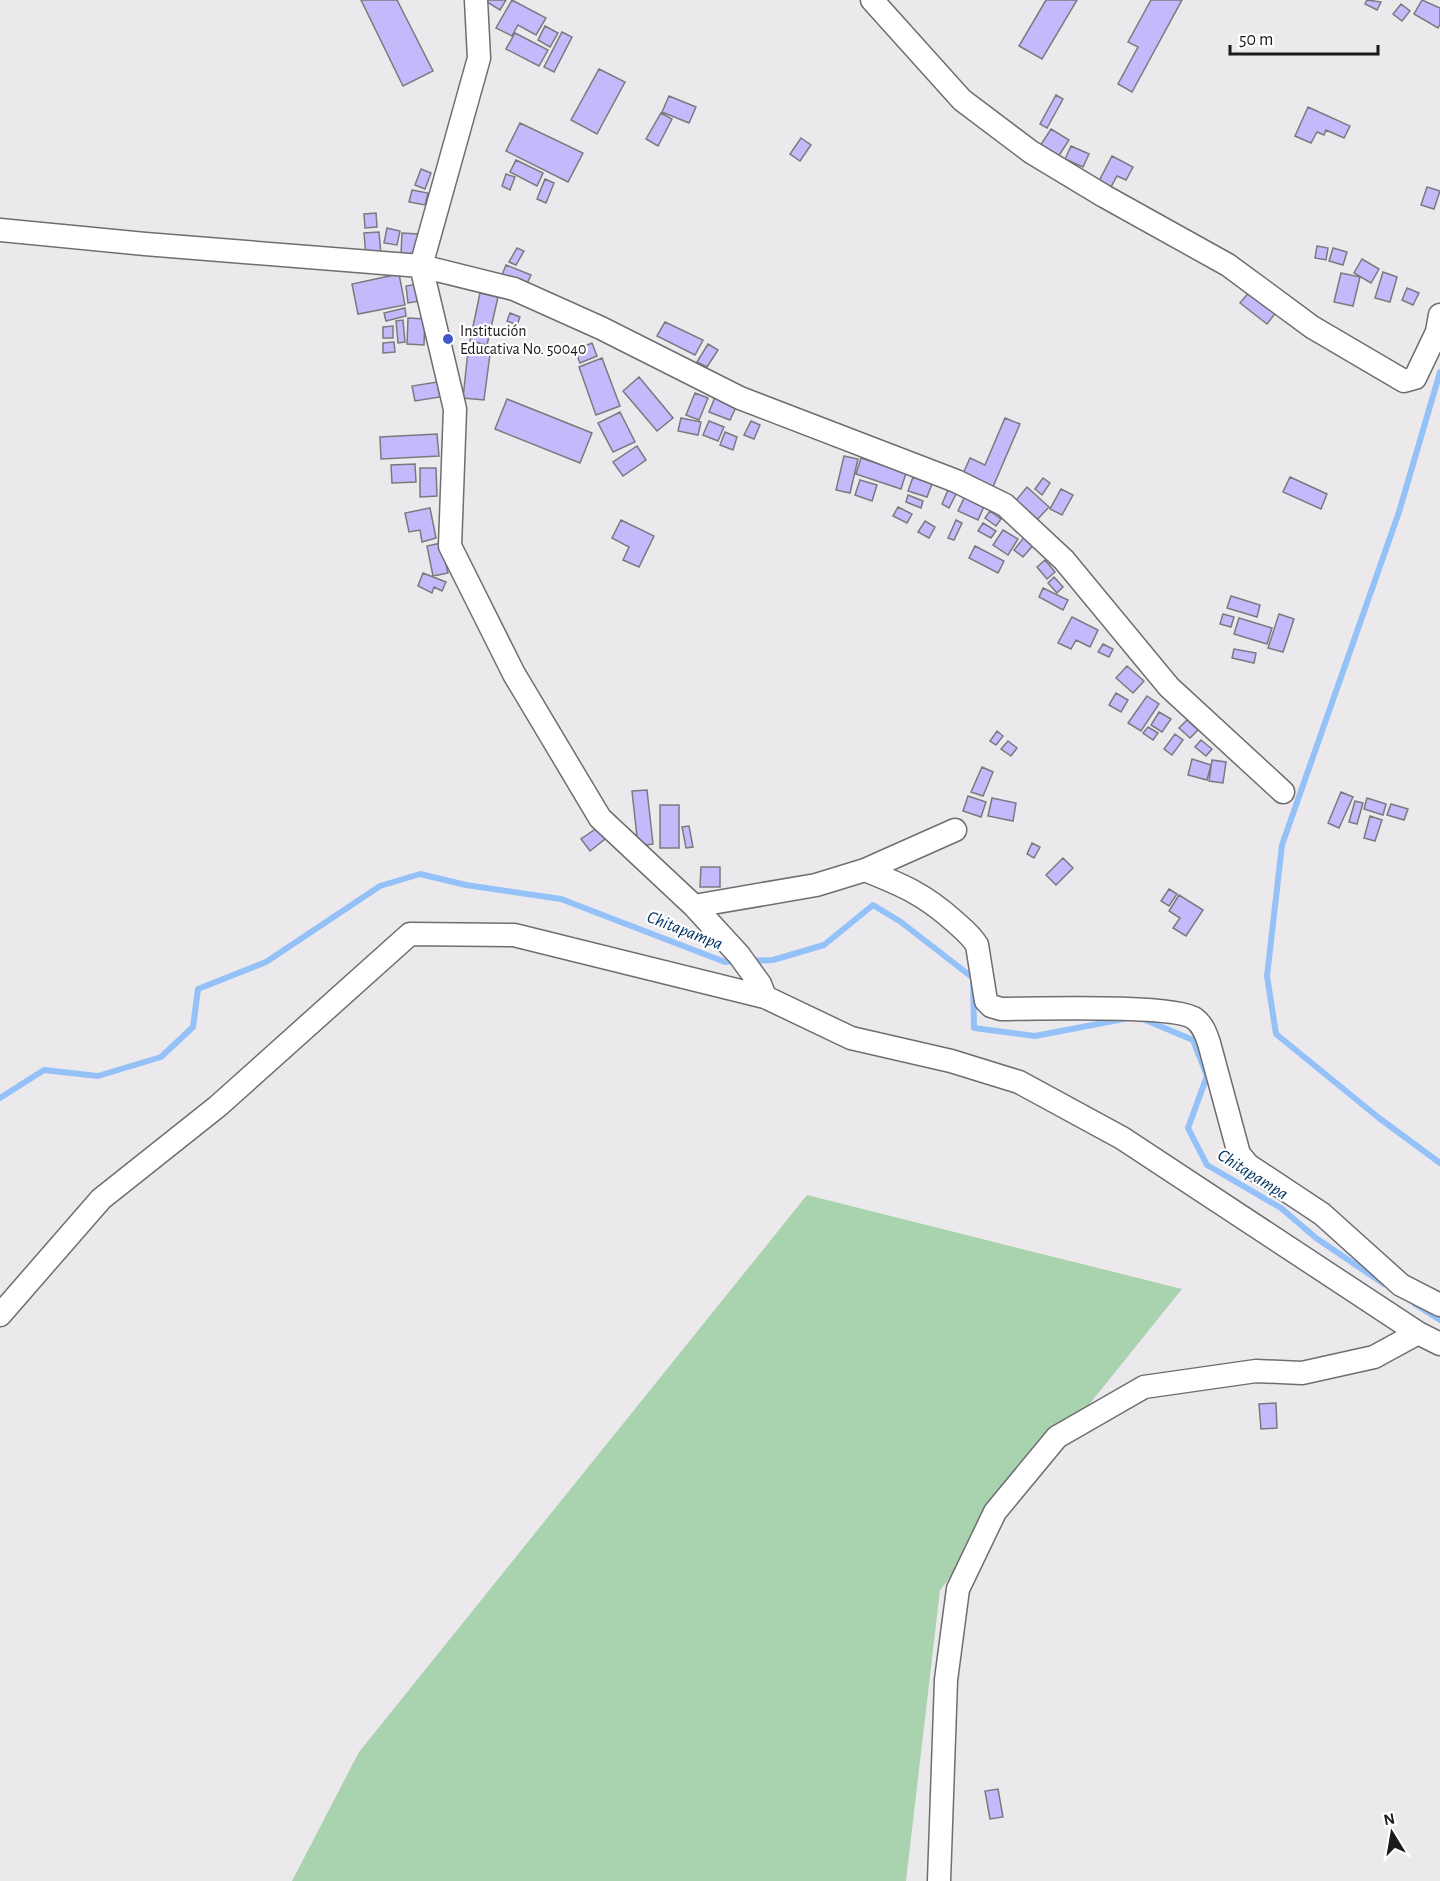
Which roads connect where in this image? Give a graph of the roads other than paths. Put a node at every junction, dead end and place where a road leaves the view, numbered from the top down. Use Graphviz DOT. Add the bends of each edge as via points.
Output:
graph roads {
  1 [pos="476,0"];
  2 [pos="872,0"];
  3 [pos="0,230"];
  4 [pos="421,266"];
  5 [pos="1440,315"];
  6 [pos="1283,792"];
  7 [pos="956,830"];
  8 [pos="865,870"];
  9 [pos="694,906"];
  10 [pos="763,991"];
  11 [pos="1440,1305"];
  12 [pos="0,1315"];
  13 [pos="1418,1334"];
  14 [pos="1440,1344"];
  15 [pos="939,1881"];
  1 -- 4 [label="street" via="479,58"];
  2 -- 5 [label="street" via="962,100 1031,152 1228,265 1312,327 1404,381 1415,378 1437,332"];
  3 -- 4 [label="street"];
  4 -- 6 [label="street" via="514,289 740,398 956,481 1005,505 1064,560 1169,687"];
  4 -- 9 [label="street" via="455,409 450,546 514,674 600,818"];
  7 -- 8 [label="street"];
  8 -- 9 [label="street" via="816,885"];
  8 -- 11 [label="street" via="913,889 973,938 986,1001 991,1006 1154,1010 1195,1018 1209,1043 1239,1154 1248,1165 1322,1214 1401,1285"];
  9 -- 10 [label="street" via="739,955"];
  10 -- 12 [label="street" via="514,935 410,934 219,1106 101,1199"];
  10 -- 13 [label="street" via="851,1038 951,1061 1019,1082 1122,1138"];
  13 -- 14 [label="street"];
  13 -- 15 [label="street" via="1374,1357 1302,1373 1256,1371 1144,1387 1057,1437 995,1512 958,1589 946,1680"];
}
